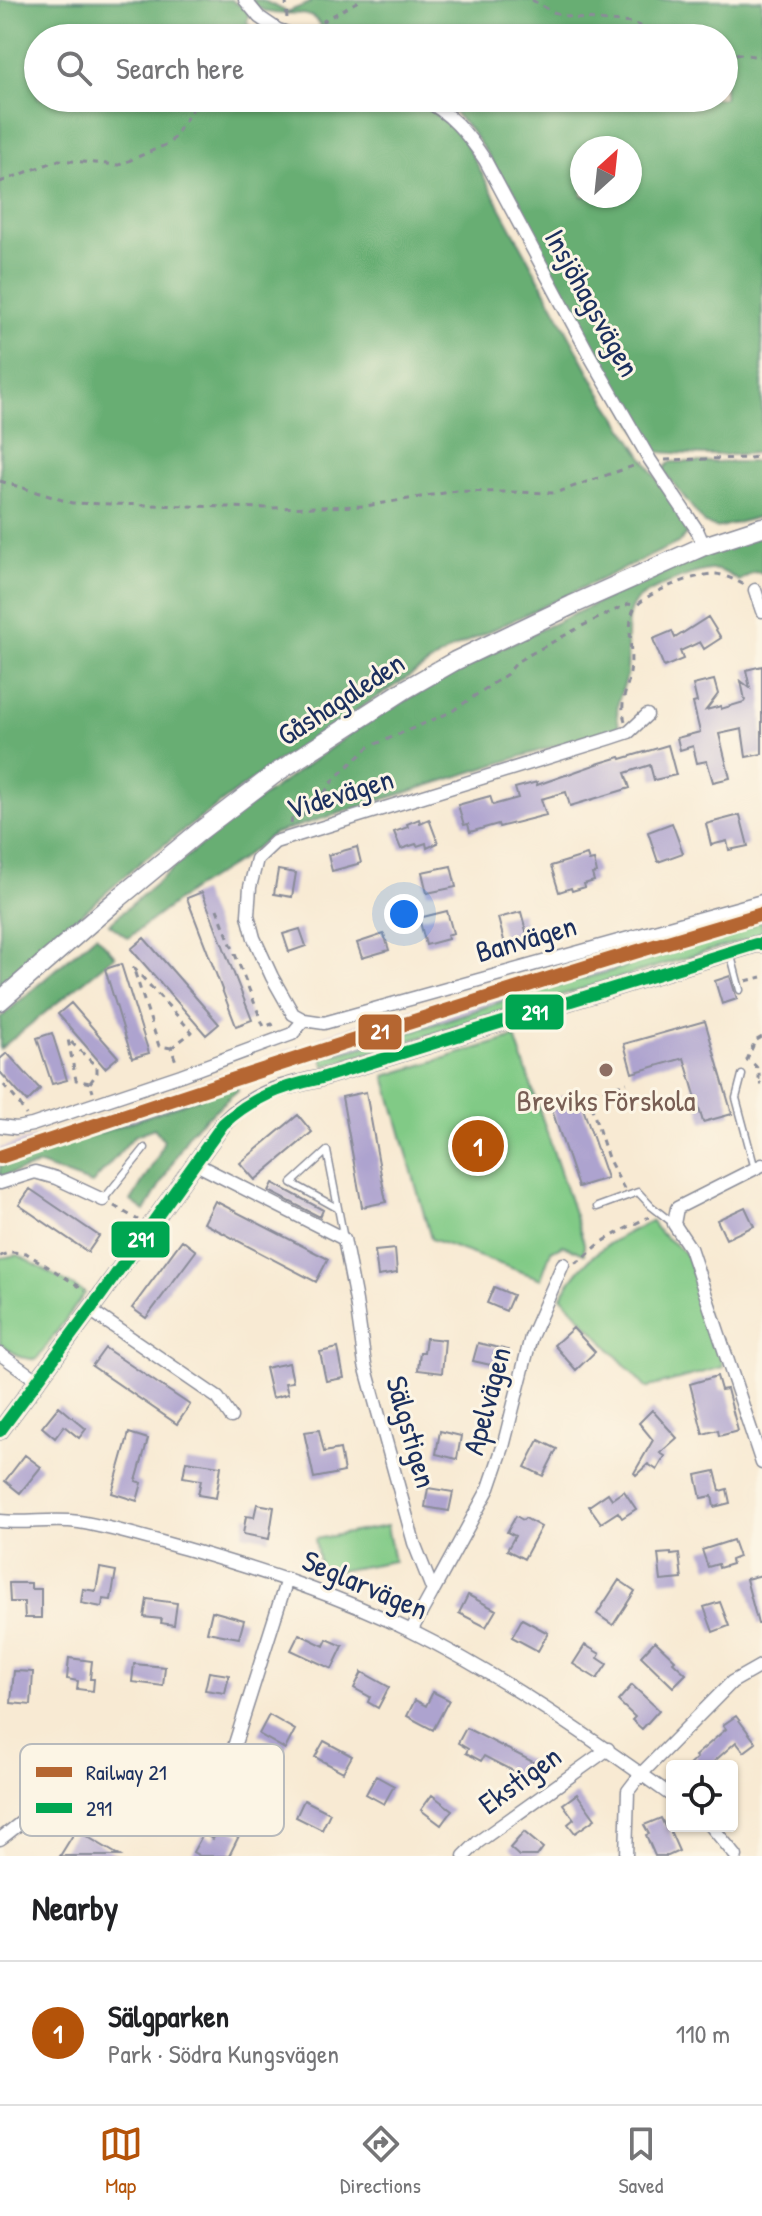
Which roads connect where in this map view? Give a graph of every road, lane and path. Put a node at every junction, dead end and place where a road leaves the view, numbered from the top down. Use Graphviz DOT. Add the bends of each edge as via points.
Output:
graph roads {
  1 [pos="245,0"];
  2 [pos="286,0"];
  3 [pos="360,0"];
  4 [pos="532,0"];
  5 [pos="271,24"];
  6 [pos="286,24"];
  7 [pos="321,24"];
  8 [pos="634,24"];
  9 [pos="738,54"];
  10 [pos="762,57"];
  11 [pos="191,112"];
  12 [pos="442,112"];
  13 [pos="0,182"];
  14 [pos="762,456"];
  15 [pos="650,460"];
  16 [pos="0,481"];
  17 [pos="762,527"];
  18 [pos="704,546"];
  19 [pos="755,590"];
  20 [pos="636,605"];
  21 [pos="762,611"];
  22 [pos="647,715"];
  23 [pos="629,732"];
  24 [pos="288,838"];
  25 [pos="762,901"];
  26 [pos="217,909"];
  27 [pos="762,944"];
  28 [pos="730,952"];
  29 [pos="762,977"];
  30 [pos="739,986"];
  31 [pos="0,1001"];
  32 [pos="304,1020"];
  33 [pos="292,1034"];
  34 [pos="762,1037"];
  35 [pos="278,1040"];
  36 [pos="171,1048"];
  37 [pos="311,1065"];
  38 [pos="181,1075"];
  39 [pos="742,1075"];
  40 [pos="90,1083"];
  41 [pos="627,1083"];
  42 [pos="762,1084"];
  43 [pos="4,1085"];
  44 [pos="98,1103"];
  45 [pos="32,1125"];
  46 [pos="0,1126"];
  47 [pos="145,1148"];
  48 [pos="194,1163"];
  49 [pos="758,1167"];
  50 [pos="0,1183"];
  51 [pos="628,1195"];
  52 [pos="103,1200"];
  53 [pos="597,1207"];
  54 [pos="337,1208"];
  55 [pos="674,1224"];
  56 [pos="149,1227"];
  57 [pos="344,1239"];
  58 [pos="0,1256"];
  59 [pos="563,1264"];
  60 [pos="101,1295"];
  61 [pos="90,1310"];
  62 [pos="0,1354"];
  63 [pos="38,1381"];
  64 [pos="231,1417"];
  65 [pos="0,1431"];
  66 [pos="762,1463"];
  67 [pos="0,1521"];
  68 [pos="287,1579"];
  69 [pos="433,1591"];
  70 [pos="411,1631"];
  71 [pos="762,1665"];
  72 [pos="235,1744"];
  73 [pos="608,1749"];
  74 [pos="641,1774"];
  75 [pos="666,1792"];
  76 [pos="20,1824"];
  77 [pos="716,1832"];
  78 [pos="0,1839"];
  79 [pos="464,1856"];
  80 [pos="626,1856"];
  81 [pos="736,1856"];
  1 -- 5 [label="street"];
  2 -- 6 [label="path"];
  3 -- 7 [label="path"];
  4 -- 8 [label="path" via="574,18"];
  9 -- 10 [label="path"];
  11 -- 13 [label="path" via="170,143 119,165 59,160"];
  12 -- 15 [label="street, Insjöhagsvägen" via="466,131 485,160"];
  14 -- 15 [label="path"];
  15 -- 16 [label="path" via="555,493 456,491 366,506 72,503"];
  15 -- 18 [label="street, Insjöhagsvägen"];
  17 -- 18 [label="main road, Gåshagaleden"];
  18 -- 31 [label="main road, Gåshagaleden" via="455,661 359,718 200,831"];
  19 -- 20 [label="path" via="720,574 706,574"];
  19 -- 21 [label="street"];
  20 -- 23 [label="path" via="622,700"];
  20 -- 24 [label="path" via="592,621 518,661 451,712 369,747 335,778 311,812 292,819"];
  22 -- 23 [label="street, Videvägen"];
  23 -- 24 [label="street, Videvägen"];
  24 -- 32 [label="street, Videvägen" via="257,859 248,915 272,977 293,1014"];
  25 -- 32 [label="street, Banvägen" via="324,1023"];
  26 -- 35 [label="path" via="264,1027 272,1024"];
  27 -- 28 [label="street"];
  28 -- 30 [label="lane"];
  28 -- 48 [label="street" via="273,1091 237,1110"];
  29 -- 30 [label="path"];
  32 -- 33 [label="street"];
  33 -- 35 [label="street"];
  33 -- 37 [label="path" via="301,1068"];
  34 -- 42 [label="path" via="747,1060 758,1068"];
  35 -- 38 [label="street"];
  36 -- 36 [label="path" via="159,1046 133,967 192,1032"];
  36 -- 38 [label="path"];
  38 -- 44 [label="street"];
  39 -- 49 [label="lane" via="736,1098"];
  40 -- 40 [label="path" via="76,1080 68,1039 97,1067"];
  40 -- 44 [label="path"];
  41 -- 51 [label="path" via="587,1093 608,1158"];
  43 -- 45 [label="path"];
  44 -- 45 [label="street"];
  45 -- 46 [label="street"];
  47 -- 52 [label="lane"];
  48 -- 56 [label="street"];
  48 -- 57 [label="street"];
  49 -- 55 [label="street" via="677,1208"];
  50 -- 52 [label="street" via="35,1172"];
  51 -- 53 [label="lane"];
  51 -- 55 [label="lane" via="638,1192"];
  52 -- 56 [label="path"];
  54 -- 54 [label="lane, Sälgstigen" via="335,1194 327,1151 292,1183"];
  54 -- 57 [label="lane, Sälgstigen"];
  55 -- 59 [label="path" via="650,1217 616,1233 579,1263"];
  55 -- 66 [label="street" via="690,1248"];
  56 -- 60 [label="street"];
  57 -- 69 [label="street, Sälgstigen" via="365,1365 414,1543"];
  58 -- 60 [label="path" via="26,1253"];
  59 -- 69 [label="street, Apelvägen" via="531,1337 489,1488"];
  60 -- 61 [label="street"];
  61 -- 63 [label="street"];
  61 -- 64 [label="street" via="218,1398"];
  62 -- 63 [label="street"];
  63 -- 65 [label="street"];
  67 -- 68 [label="street, Seglarvägen" via="79,1522"];
  68 -- 70 [label="street, Seglarvägen"];
  68 -- 72 [label="street"];
  69 -- 70 [label="street"];
  70 -- 73 [label="street, Seglarvägen" via="519,1691"];
  71 -- 74 [label="street" via="732,1682"];
  73 -- 74 [label="street, Seglarvägen"];
  73 -- 79 [label="street, Ekstigen"];
  74 -- 75 [label="street, Seglarvägen"];
  74 -- 80 [label="street" via="628,1791"];
  76 -- 78 [label="street"];
  77 -- 81 [label="street"];
}
